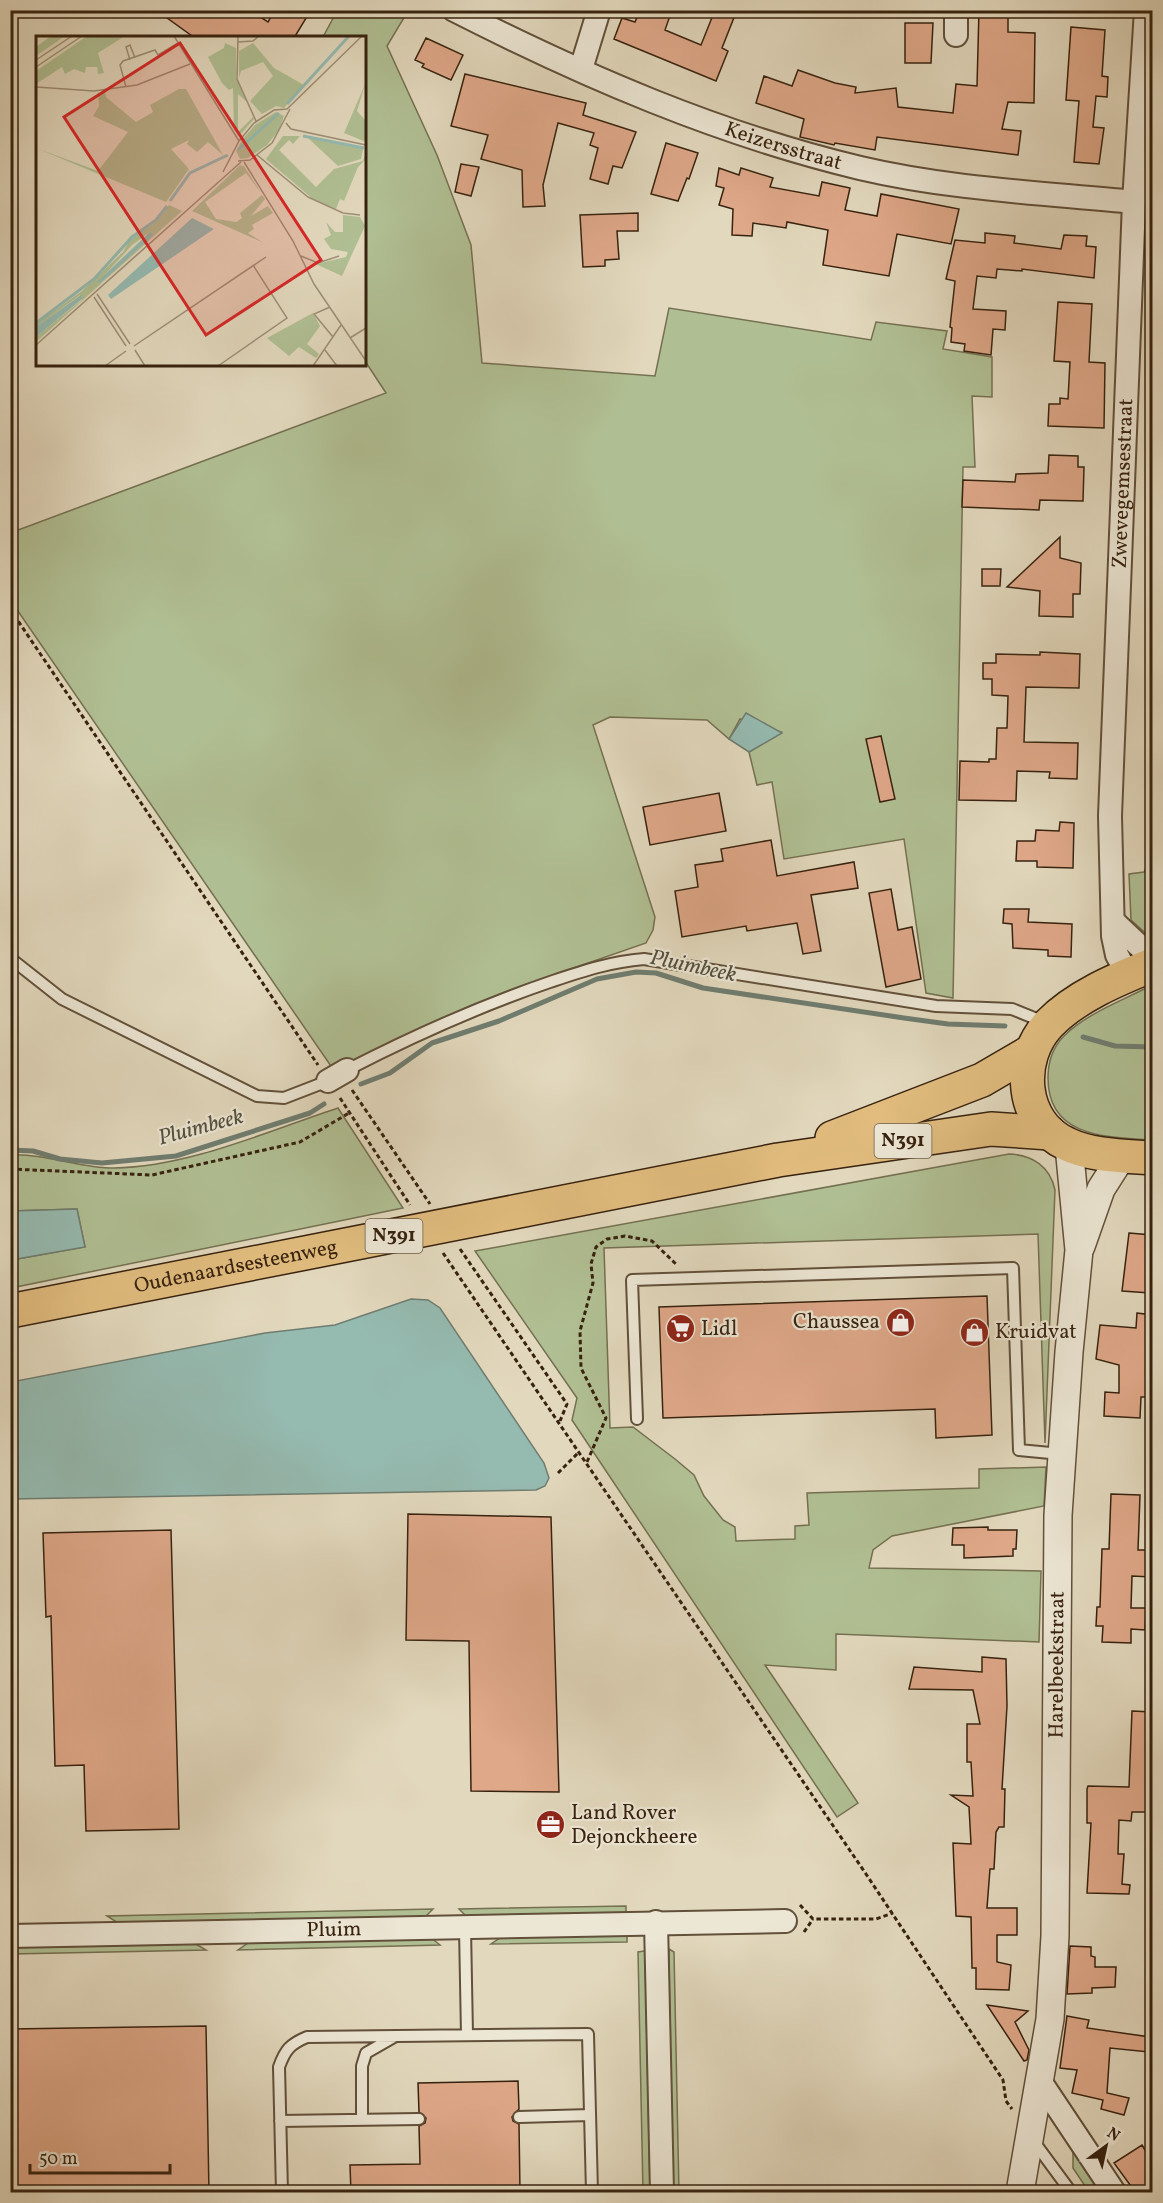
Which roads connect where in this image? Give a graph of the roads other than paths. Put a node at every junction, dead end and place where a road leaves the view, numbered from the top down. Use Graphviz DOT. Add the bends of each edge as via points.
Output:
graph roads {
  1 [pos="454,10"];
  2 [pos="599,10"];
  3 [pos="956,10"];
  4 [pos="1146,10"];
  5 [pos="956,35"];
  6 [pos="581,69"];
  7 [pos="1134,202"];
  8 [pos="10,958"];
  9 [pos="1144,966"];
  10 [pos="1049,1024"];
  11 [pos="1030,1052"];
  12 [pos="1060,1139"];
  13 [pos="1137,1157"];
  14 [pos="778,1160"];
  15 [pos="1080,1250"];
  16 [pos="10,1311"];
  17 [pos="637,1419"];
  18 [pos="1061,1454"];
  19 [pos="785,1920"];
  20 [pos="656,1922"];
  21 [pos="465,1928"];
  22 [pos="10,1936"];
  23 [pos="467,2035"];
  24 [pos="397,2036"];
  25 [pos="1040,2081"];
  26 [pos="590,2115"];
  27 [pos="519,2117"];
  28 [pos="419,2119"];
  29 [pos="362,2120"];
  30 [pos="280,2121"];
  31 [pos="1031,2128"];
  32 [pos="282,2193"];
  33 [pos="592,2193"];
  34 [pos="662,2193"];
  35 [pos="1020,2193"];
  36 [pos="1071,2193"];
  37 [pos="1114,2193"];
  1 -- 6 [label="street, Keizersstraat"];
  2 -- 6 [label="street"];
  3 -- 5 [label="street"];
  4 -- 7 [label="street, Zwevegemsestraat"];
  6 -- 7 [label="street, Keizersstraat" via="664,108 861,168 947,184"];
  7 -- 9 [label="street, Zwevegemsestraat" via="1110,816 1113,936 1118,955"];
  8 -- 10 [label="lane" via="62,999 257,1096 284,1098 338,1083 461,1015 612,962 644,959 936,1006 1012,1009"];
  9 -- 10 [label="main road, N391" via="1064,1011"];
  10 -- 11 [label="main road, N391"];
  11 -- 12 [label="main road, N391" via="1028,1091 1037,1115"];
  11 -- 14 [label="main road, Oudenaardsesteenweg / N391" via="982,1080"];
  12 -- 13 [label="main road, N391"];
  12 -- 14 [label="main road, Oudenaardsesteenweg / N391" via="991,1129"];
  12 -- 15 [label="street, Harelbeekstraat"];
  13 -- 15 [label="street, Harelbeekstraat" via="1101,1189"];
  14 -- 16 [label="main road, Oudenaardsesteenweg / N391" via="444,1239"];
  15 -- 18 [label="street, Harelbeekstraat"];
  17 -- 18 [label="lane" via="632,1280 1013,1268 1019,1450"];
  18 -- 25 [label="street, Harelbeekstraat" via="1055,1936 1050,2019"];
  19 -- 20 [label="street, Pluim"];
  20 -- 21 [label="street, Pluim"];
  20 -- 34 [label="street"];
  21 -- 22 [label="street, Pluim"];
  21 -- 23 [label="lane"];
  23 -- 24 [label="lane"];
  23 -- 26 [label="lane" via="588,2034"];
  24 -- 29 [label="lane" via="366,2053 362,2066"];
  24 -- 30 [label="lane" via="307,2037 291,2044 279,2067"];
  25 -- 31 [label="street, Harelbeekstraat"];
  25 -- 37 [label="street"];
  26 -- 27 [label="lane"];
  26 -- 33 [label="lane"];
  28 -- 29 [label="lane"];
  29 -- 30 [label="lane"];
  30 -- 32 [label="lane"];
  31 -- 35 [label="street, Harelbeekstraat"];
  31 -- 36 [label="lane"];
}
